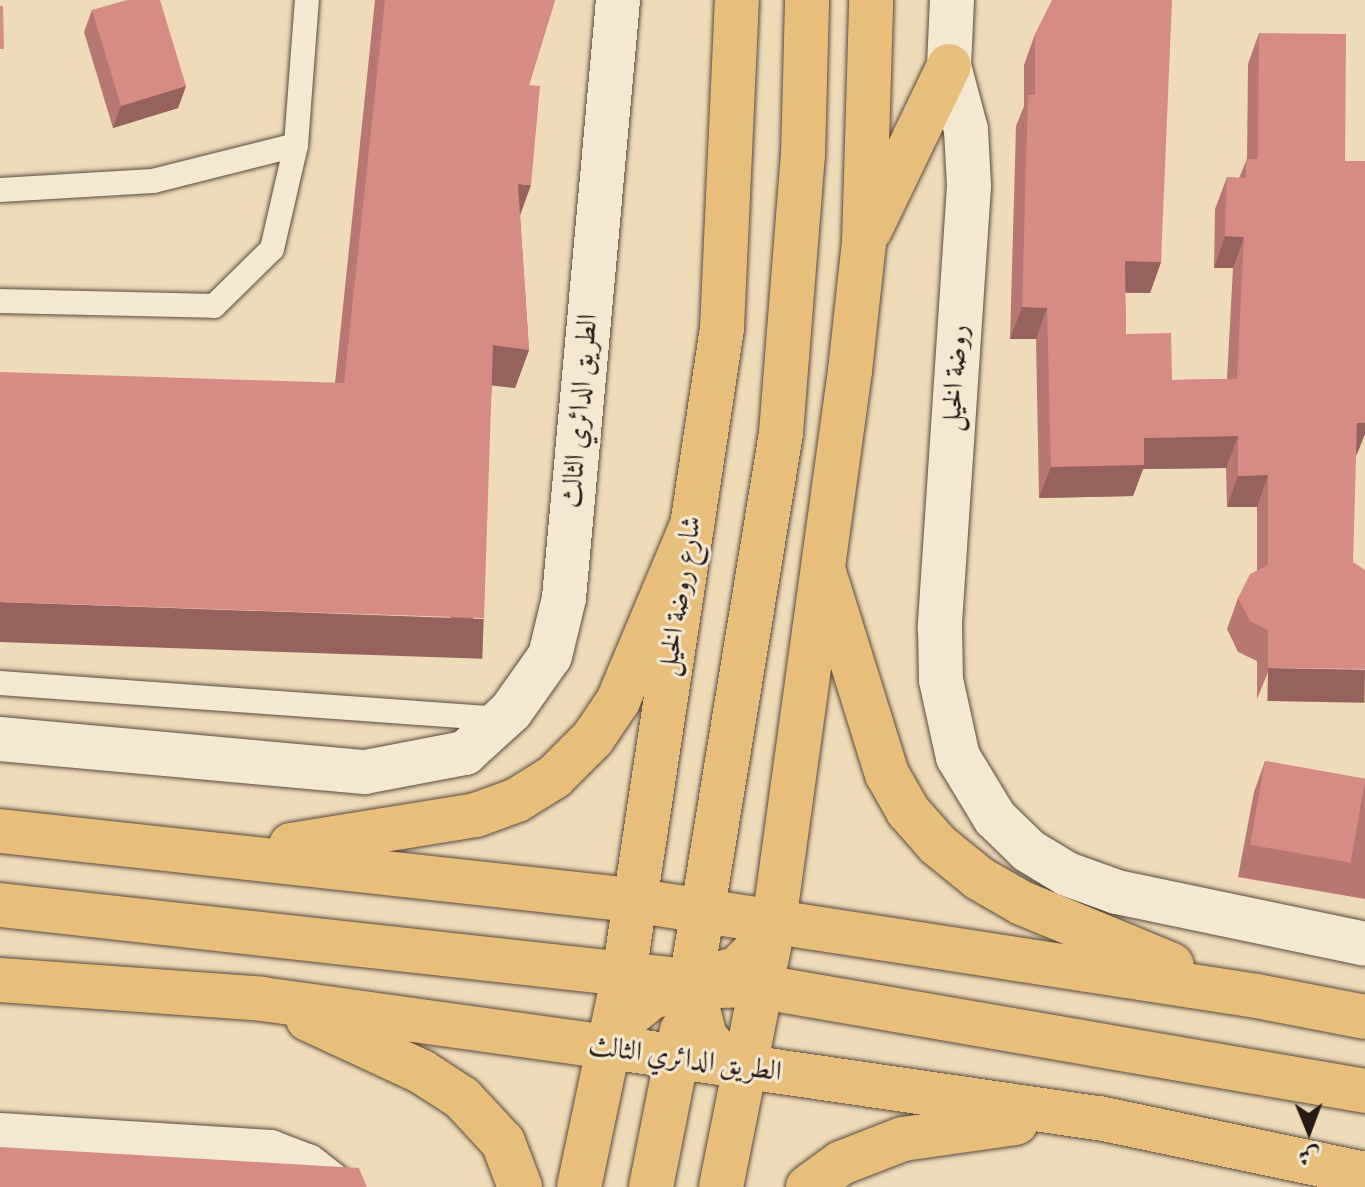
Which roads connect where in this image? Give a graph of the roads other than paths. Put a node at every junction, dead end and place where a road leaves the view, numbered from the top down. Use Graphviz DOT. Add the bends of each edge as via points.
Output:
graph roads {
  1 [pos="307,0"];
  2 [pos="618,0"];
  3 [pos="737,0"];
  4 [pos="807,0"];
  5 [pos="871,0"];
  6 [pos="952,0"];
  7 [pos="949,66"];
  8 [pos="296,145"];
  9 [pos="0,190"];
  10 [pos="864,243"];
  11 [pos="0,301"];
  12 [pos="692,525"];
  13 [pos="824,572"];
  14 [pos="0,683"];
  15 [pos="502,719"];
  16 [pos="0,739"];
  17 [pos="0,831"];
  18 [pos="232,853"];
  19 [pos="632,900"];
  20 [pos="0,905"];
  21 [pos="703,911"];
  22 [pos="774,922"];
  23 [pos="1365,944"];
  24 [pos="624,974"];
  25 [pos="0,980"];
  26 [pos="689,984"];
  27 [pos="761,987"];
  28 [pos="1257,996"];
  29 [pos="262,999"];
  30 [pos="1365,1017"];
  31 [pos="610,1047"];
  32 [pos="677,1057"];
  33 [pos="746,1068"];
  34 [pos="1365,1091"];
  35 [pos="1099,1118"];
  36 [pos="0,1135"];
  37 [pos="1365,1174"];
  38 [pos="334,1187"];
  39 [pos="520,1187"];
  40 [pos="579,1187"];
  41 [pos="651,1187"];
  42 [pos="721,1187"];
  43 [pos="808,1187"];
  1 -- 8 [label="lane"];
  2 -- 15 [label="street, الطريق الدائري الثالث" via="564,598 550,656"];
  3 -- 12 [label="main road, شارع روضة الخيل" via="722,328"];
  4 -- 21 [label="main road" via="803,156 781,433"];
  5 -- 10 [label="main road"];
  6 -- 7 [label="street, روضة الخيل"];
  7 -- 10 [label="main road"];
  7 -- 23 [label="street, روضة الخيل" via="966,130 969,186 940,628 941,680 958,757 995,818 1029,851 1067,874 1117,892"];
  8 -- 9 [label="lane" via="153,181"];
  8 -- 11 [label="lane" via="272,249 214,306"];
  10 -- 13 [label="main road"];
  12 -- 18 [label="main road" via="618,701 593,738 554,777 517,800 464,818"];
  12 -- 19 [label="main road, شارع روضة الخيل"];
  13 -- 22 [label="main road"];
  13 -- 28 [label="main road" via="887,774 908,811 938,845 1022,903 1084,932"];
  14 -- 15 [label="lane"];
  15 -- 16 [label="street, الطريق الدائري الثالث" via="465,753 365,772"];
  17 -- 18 [label="main road"];
  18 -- 19 [label="main road"];
  19 -- 21 [label="main road"];
  19 -- 24 [label="main road, شارع روضة الخيل"];
  19 -- 26 [label="main road" via="661,912 679,931"];
  20 -- 24 [label="main road"];
  21 -- 22 [label="main road"];
  21 -- 26 [label="main road"];
  22 -- 26 [label="main road" via="737,969"];
  22 -- 27 [label="main road"];
  22 -- 28 [label="main road"];
  24 -- 26 [label="main road"];
  24 -- 31 [label="main road, شارع روضة الخيل"];
  25 -- 29 [label="main road, الطريق الدائري الثالث"];
  26 -- 27 [label="main road"];
  26 -- 31 [label="main road" via="639,1004"];
  26 -- 32 [label="main road"];
  26 -- 33 [label="main road" via="705,1037 722,1056"];
  27 -- 33 [label="main road"];
  27 -- 34 [label="main road"];
  28 -- 30 [label="main road"];
  29 -- 31 [label="main road, الطريق الدائري الثالث"];
  29 -- 39 [label="main road" via="443,1084 494,1131"];
  31 -- 32 [label="main road, الطريق الدائري الثالث"];
  31 -- 40 [label="main road, شارع روضة الخيل"];
  32 -- 33 [label="main road, الطريق الدائري الثالث"];
  32 -- 41 [label="main road"];
  33 -- 35 [label="main road, الطريق الدائري الثالث"];
  33 -- 42 [label="main road"];
  35 -- 37 [label="main road, الطريق الدائري الثالث"];
  35 -- 43 [label="main road" via="981,1126 903,1139 841,1163"];
  36 -- 38 [label="street" via="270,1152 307,1166"];
}
